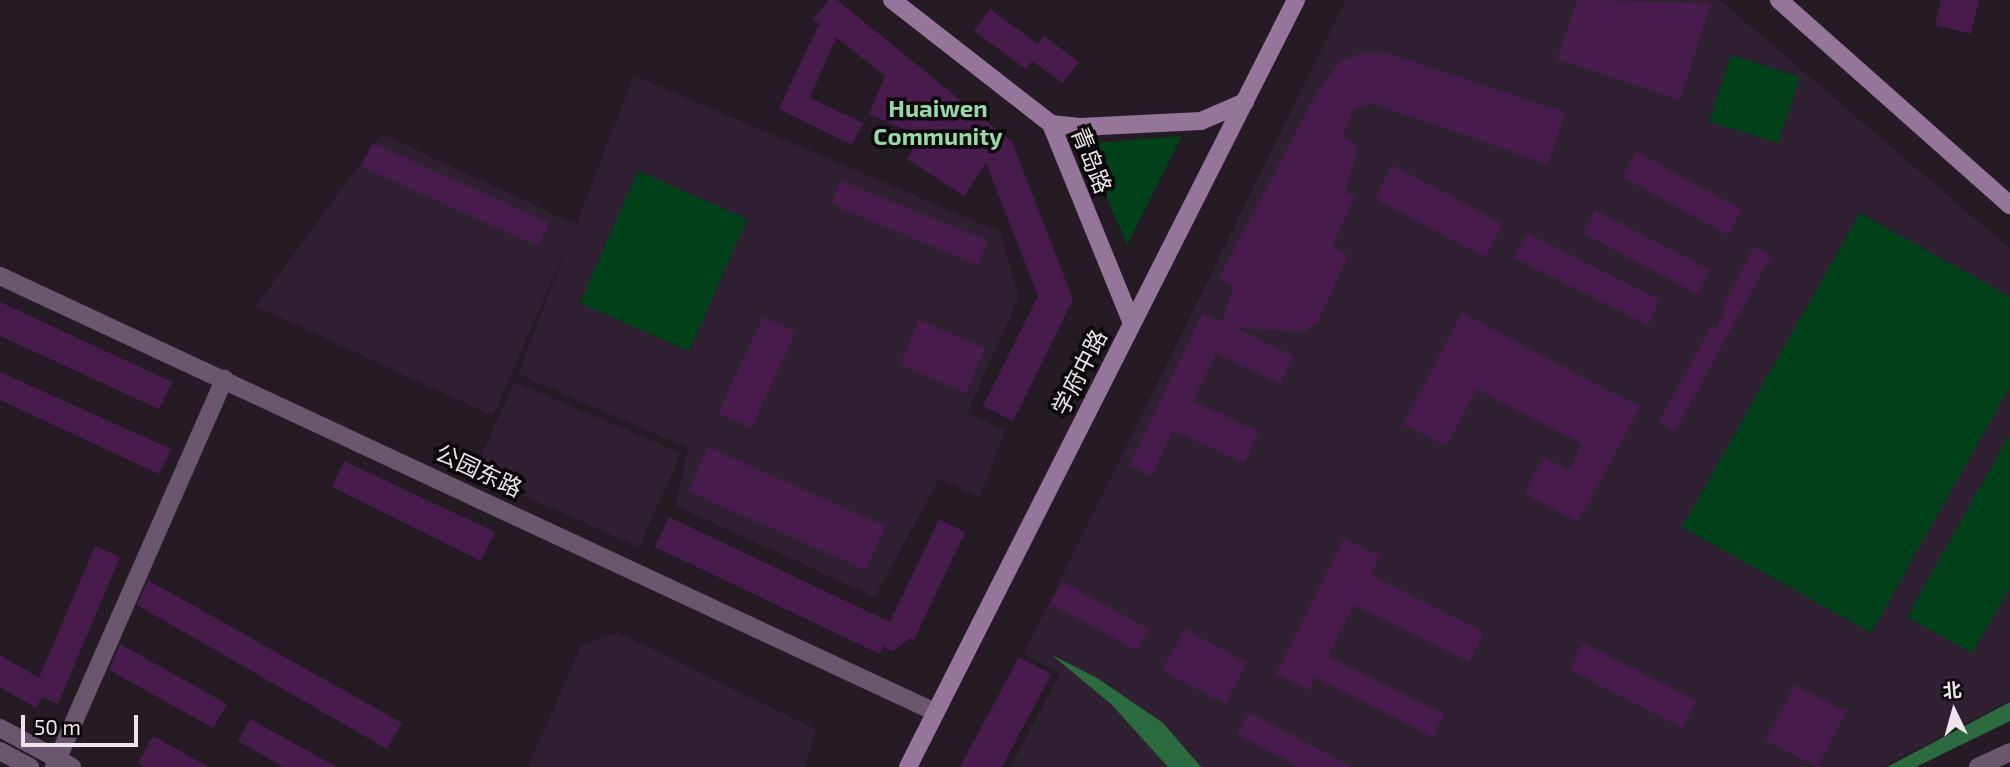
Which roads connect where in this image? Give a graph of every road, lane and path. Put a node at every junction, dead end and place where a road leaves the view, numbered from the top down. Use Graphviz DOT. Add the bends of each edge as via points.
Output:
graph roads {
  1 [pos="892,0"];
  2 [pos="1296,0"];
  3 [pos="1779,0"];
  4 [pos="1245,102"];
  5 [pos="1051,124"];
  6 [pos="2010,205"];
  7 [pos="0,276"];
  8 [pos="1132,323"];
  9 [pos="224,379"];
  10 [pos="935,712"];
  11 [pos="0,728"];
  12 [pos="0,751"];
  13 [pos="2010,752"];
  14 [pos="61,764"];
  15 [pos="30,767"];
  16 [pos="908,767"];
  17 [pos="1978,767"];
  1 -- 5 [label="street, 青岛路"];
  2 -- 4 [label="street, 学府中路"];
  3 -- 6 [label="street"];
  4 -- 5 [label="street" via="1201,121 1080,127"];
  4 -- 8 [label="street, 学府中路"];
  5 -- 8 [label="street, 青岛路"];
  7 -- 9 [label="street, 公园东路"];
  8 -- 10 [label="street, 学府中路"];
  9 -- 10 [label="street, 公园东路"];
  9 -- 14 [label="street"];
  10 -- 16 [label="street, 学府中路"];
  11 -- 14 [label="street"];
  12 -- 15 [label="street"];
  13 -- 17 [label="street"];
}
